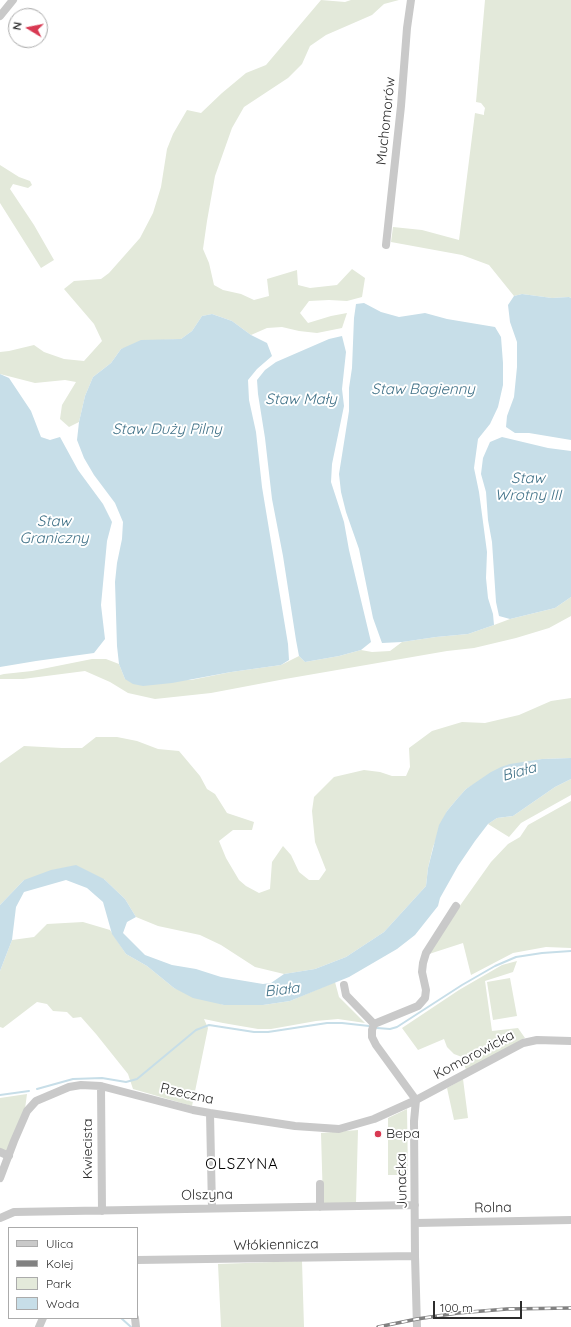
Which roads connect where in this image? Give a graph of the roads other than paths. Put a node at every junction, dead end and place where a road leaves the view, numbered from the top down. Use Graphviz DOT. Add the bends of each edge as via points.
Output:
graph roads {
  1 [pos="13,0"];
  2 [pos="411,0"];
  3 [pos="0,16"];
  4 [pos="386,245"];
  5 [pos="456,906"];
  6 [pos="344,985"];
  7 [pos="374,1024"];
  8 [pos="571,1041"];
  9 [pos="101,1086"];
  10 [pos="416,1100"];
  11 [pos="210,1113"];
  12 [pos="0,1152"];
  13 [pos="9,1156"];
  14 [pos="0,1178"];
  15 [pos="320,1184"];
  16 [pos="415,1205"];
  17 [pos="320,1207"];
  18 [pos="212,1208"];
  19 [pos="102,1211"];
  20 [pos="0,1218"];
  21 [pos="571,1220"];
  22 [pos="416,1222"];
  23 [pos="415,1256"];
  24 [pos="138,1260"];
  25 [pos="417,1327"];
  1 -- 3 [label="street"];
  2 -- 4 [label="street, Muchomorów"];
  5 -- 7 [label="street" via="426,953 422,972 425,998 418,1006"];
  6 -- 7 [label="street" via="346,995"];
  7 -- 10 [label="street" via="372,1037 376,1045"];
  8 -- 10 [label="street, Komorowicka" via="537,1040 524,1043"];
  9 -- 11 [label="street, Rzeczna"];
  9 -- 13 [label="street, Rzeczna" via="69,1087 36,1101 27,1111"];
  9 -- 19 [label="street, Kwiecista"];
  10 -- 11 [label="street, Rzeczna" via="374,1119 339,1129 295,1126"];
  10 -- 16 [label="street, Junacka"];
  11 -- 18 [label="street"];
  12 -- 13 [label="street"];
  13 -- 14 [label="street, Rzeczna"];
  15 -- 17 [label="street"];
  16 -- 17 [label="street, Olszyna"];
  16 -- 22 [label="street, Junacka"];
  17 -- 18 [label="street, Olszyna"];
  18 -- 19 [label="street, Olszyna"];
  19 -- 20 [label="street, Olszyna" via="14,1212"];
  21 -- 22 [label="street, Rolna"];
  22 -- 23 [label="street, Junacka"];
  23 -- 24 [label="street, Włókiennicza"];
  23 -- 25 [label="street, Junacka"];
}
